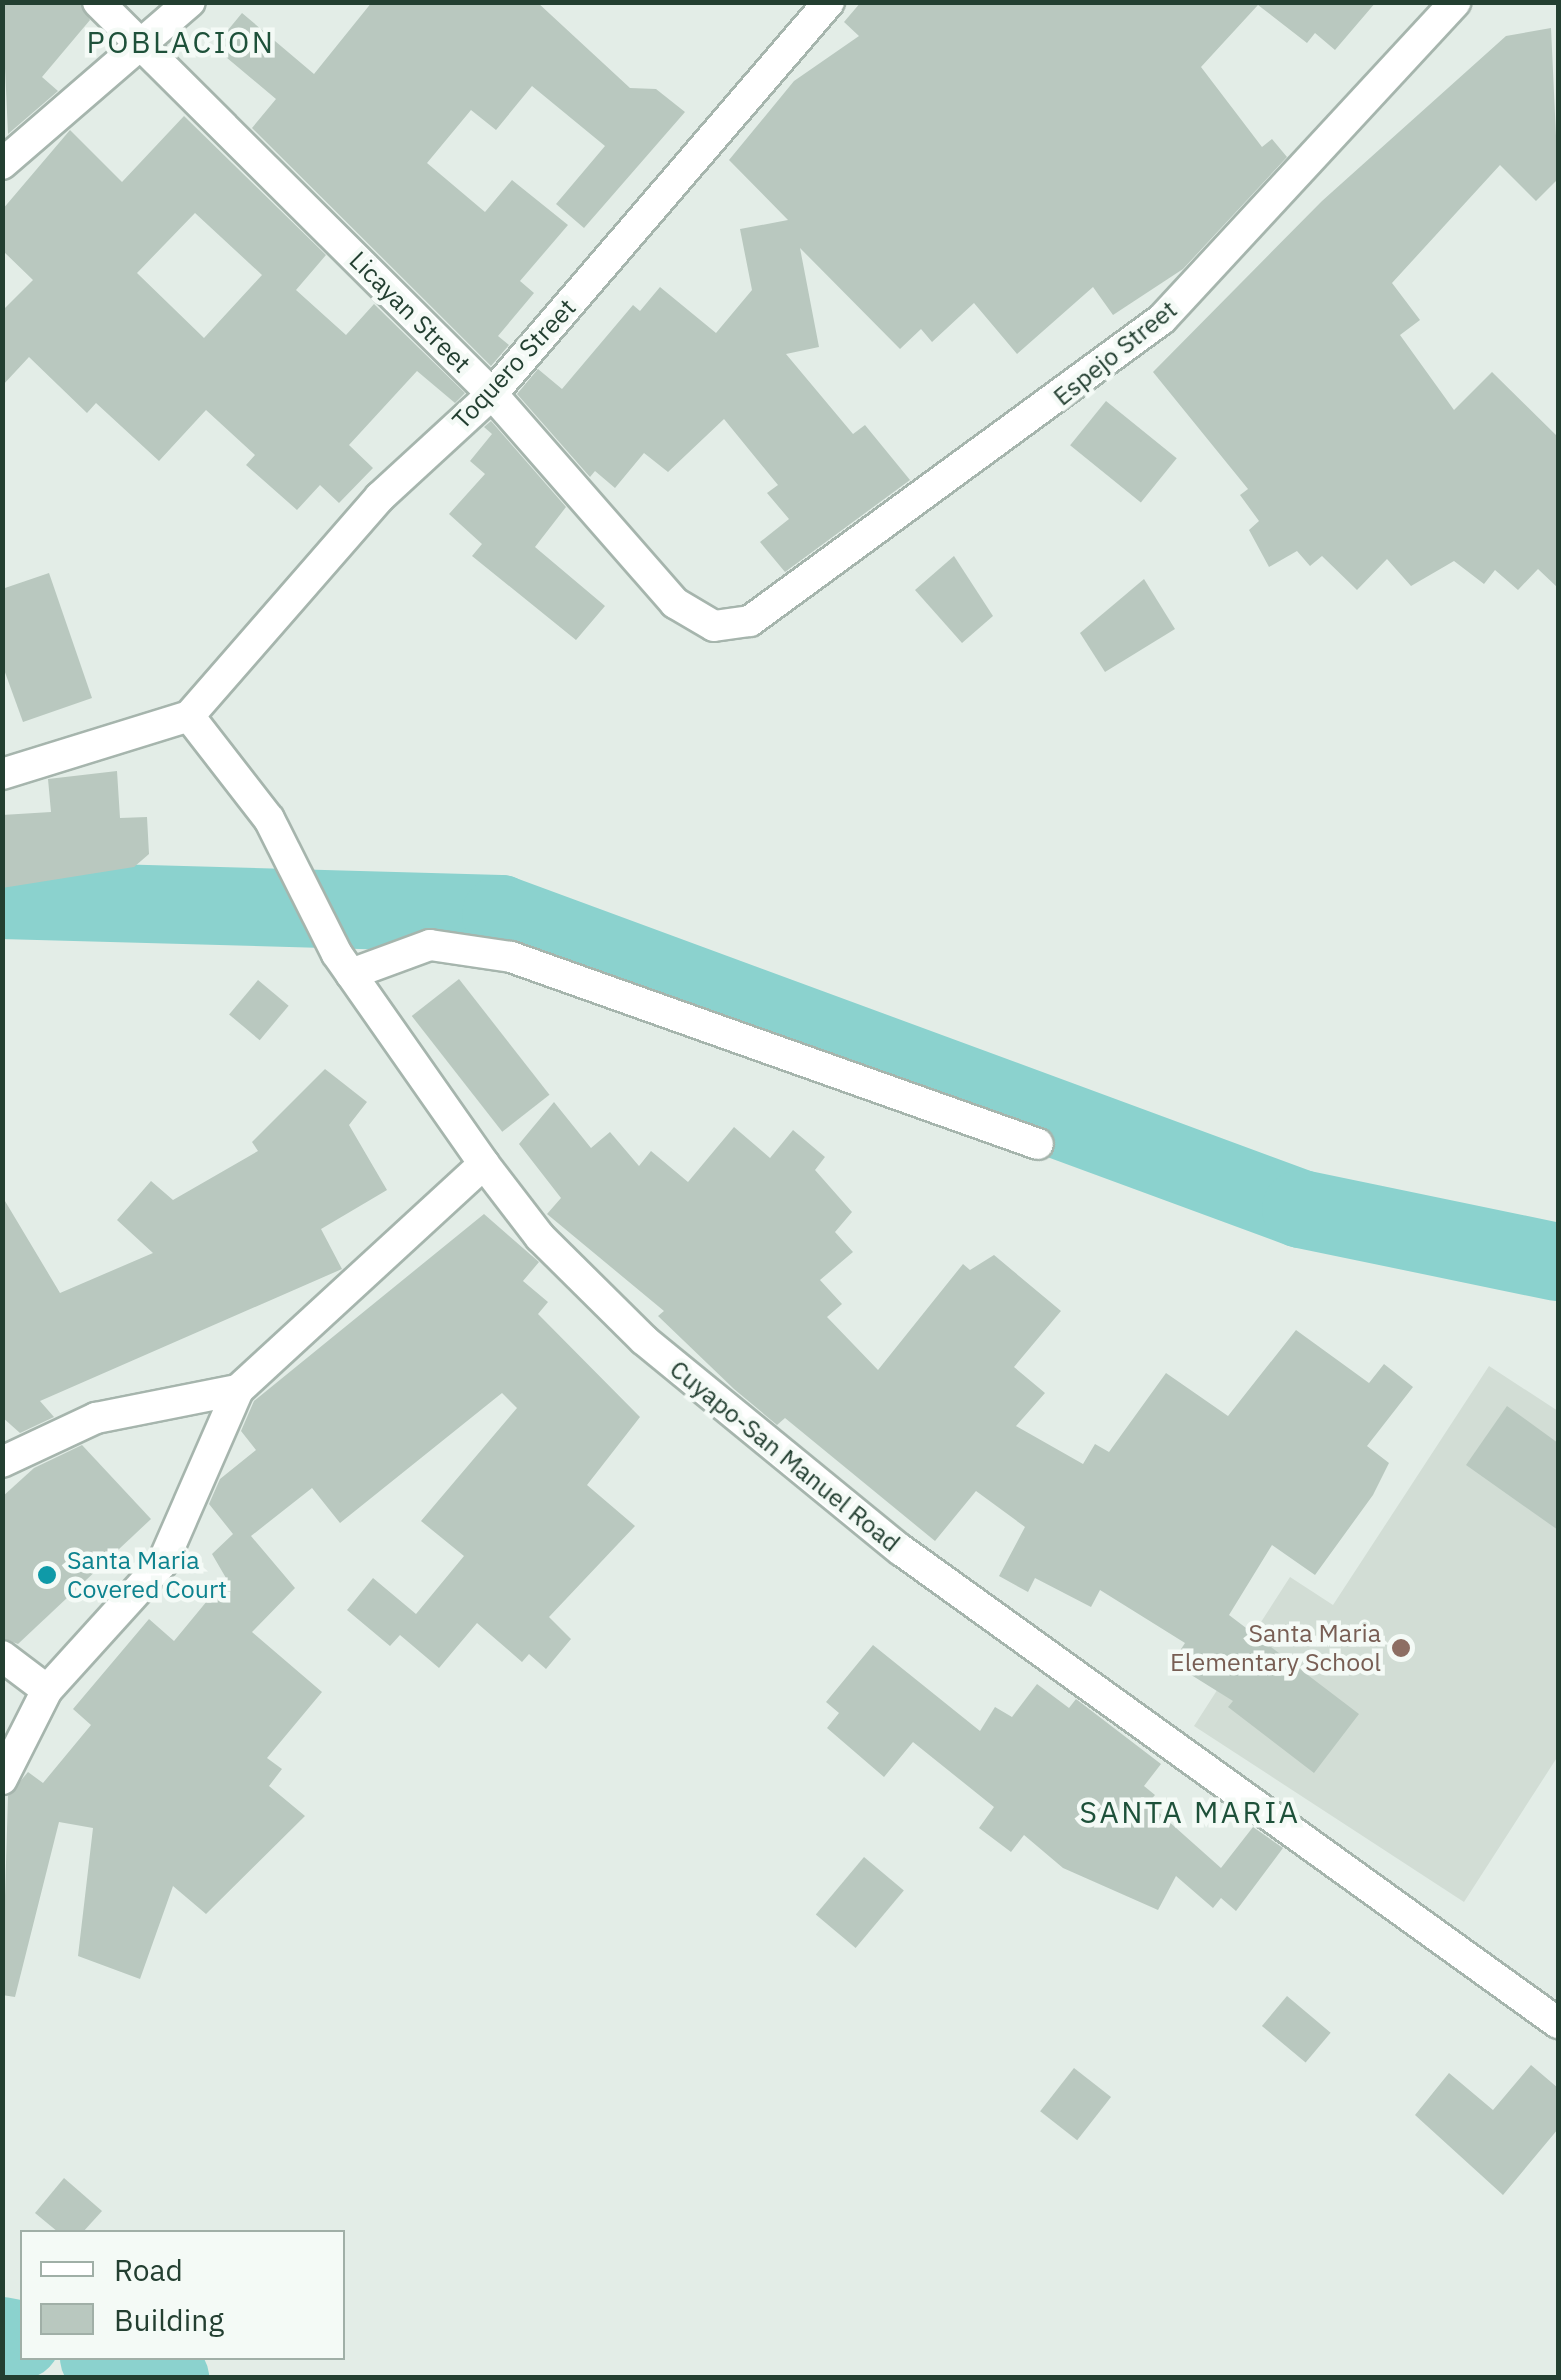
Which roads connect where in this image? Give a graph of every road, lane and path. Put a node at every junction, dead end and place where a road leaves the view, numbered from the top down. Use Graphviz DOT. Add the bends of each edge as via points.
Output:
graph roads {
  1 [pos="98,2"];
  2 [pos="190,2"];
  3 [pos="830,2"];
  4 [pos="1456,2"];
  5 [pos="142,47"];
  6 [pos="2,164"];
  7 [pos="492,394"];
  8 [pos="714,626"];
  9 [pos="189,716"];
  10 [pos="2,774"];
  11 [pos="344,964"];
  12 [pos="1038,1144"];
  13 [pos="484,1164"];
  14 [pos="238,1390"];
  15 [pos="2,1462"];
  16 [pos="2,1656"];
  17 [pos="47,1690"];
  18 [pos="2,1779"];
  19 [pos="1558,2024"];
  1 -- 5 [label="street, Licayan Street"];
  2 -- 5 [label="street"];
  3 -- 7 [label="street, Toquero Street"];
  4 -- 8 [label="street, Espejo Street" via="1162,319 750,621"];
  5 -- 6 [label="street"];
  5 -- 7 [label="street, Licayan Street"];
  7 -- 8 [label="street, Licayan Street" via="676,603"];
  7 -- 9 [label="street, Toquero Street" via="380,497"];
  9 -- 10 [label="street"];
  9 -- 11 [label="street, Cuyapo-San Manuel Road" via="269,819"];
  11 -- 12 [label="street" via="430,944 510,957"];
  11 -- 13 [label="street, Cuyapo-San Manuel Road"];
  13 -- 14 [label="street"];
  13 -- 19 [label="street, Cuyapo-San Manuel Road" via="588,1286 760,1439"];
  14 -- 15 [label="street" via="96,1418"];
  14 -- 17 [label="street" via="163,1562"];
  16 -- 17 [label="street"];
  17 -- 18 [label="street"];
}
